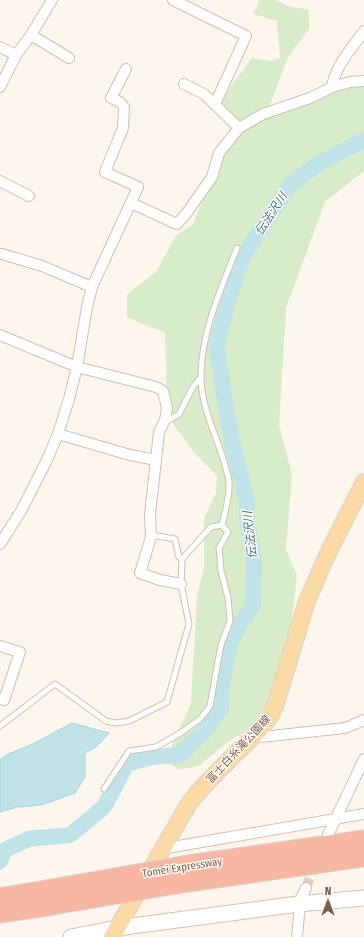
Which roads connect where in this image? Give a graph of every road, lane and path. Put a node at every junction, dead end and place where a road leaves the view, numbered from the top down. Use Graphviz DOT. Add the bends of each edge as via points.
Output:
graph roads {
  1 [pos="52,0"];
  2 [pos="173,0"];
  3 [pos="364,31"];
  4 [pos="31,35"];
  5 [pos="0,47"];
  6 [pos="16,55"];
  7 [pos="69,58"];
  8 [pos="126,70"];
  9 [pos="364,81"];
  10 [pos="184,84"];
  11 [pos="0,87"];
  12 [pos="332,88"];
  13 [pos="215,104"];
  14 [pos="239,128"];
  15 [pos="0,181"];
  16 [pos="29,196"];
  17 [pos="131,203"];
  18 [pos="237,248"];
  19 [pos="2,254"];
  20 [pos="92,287"];
  21 [pos="0,335"];
  22 [pos="77,367"];
  23 [pos="201,377"];
  24 [pos="165,422"];
  25 [pos="58,434"];
  26 [pos="156,460"];
  27 [pos="364,482"];
  28 [pos="222,525"];
  29 [pos="151,535"];
  30 [pos="0,544"];
  31 [pos="182,559"];
  32 [pos="181,584"];
  33 [pos="0,646"];
  34 [pos="0,699"];
  35 [pos="364,720"];
  36 [pos="0,726"];
  37 [pos="252,738"];
  38 [pos="364,759"];
  39 [pos="104,789"];
  40 [pos="364,814"];
  41 [pos="334,820"];
  42 [pos="328,835"];
  43 [pos="362,844"];
  44 [pos="161,849"];
  45 [pos="364,861"];
  46 [pos="320,863"];
  47 [pos="188,874"];
  48 [pos="306,888"];
  49 [pos="0,898"];
  50 [pos="46,898"];
  51 [pos="364,898"];
  52 [pos="299,904"];
  53 [pos="0,913"];
  54 [pos="118,934"];
  55 [pos="71,937"];
  56 [pos="297,937"];
  1 -- 4 [label="street"];
  2 -- 13 [label="street" via="246,36"];
  3 -- 12 [label="street" via="333,78"];
  4 -- 6 [label="street"];
  4 -- 7 [label="street"];
  5 -- 6 [label="street"];
  6 -- 11 [label="street"];
  8 -- 17 [label="street" via="111,98 124,107 123,128 106,172 138,187"];
  9 -- 12 [label="street" via="350,82"];
  10 -- 13 [label="street" via="204,94"];
  12 -- 14 [label="street" via="263,114"];
  13 -- 14 [label="street"];
  14 -- 17 [label="street" via="219,152 212,177 177,224"];
  15 -- 16 [label="street"];
  17 -- 20 [label="street"];
  18 -- 23 [label="lane" via="214,305"];
  19 -- 20 [label="street" via="42,266"];
  20 -- 22 [label="street"];
  21 -- 22 [label="street"];
  22 -- 24 [label="street" via="163,391 167,408"];
  22 -- 25 [label="street"];
  23 -- 24 [label="lane" via="178,414"];
  23 -- 28 [label="lane" via="209,421 221,451 230,485"];
  24 -- 26 [label="street" via="159,432"];
  25 -- 26 [label="street" via="130,456"];
  25 -- 30 [label="street" via="21,511"];
  26 -- 29 [label="street" via="150,514"];
  27 -- 37 [label="main road, 富士白糸滝公園線" via="307,600 275,707"];
  28 -- 31 [label="lane" via="211,527"];
  28 -- 39 [label="lane" via="228,532 219,548 230,621 221,644 210,706 201,718 156,747 129,751"];
  29 -- 31 [label="lane" via="175,539 179,557"];
  29 -- 32 [label="street" via="140,573"];
  31 -- 32 [label="lane"];
  32 -- 36 [label="lane" via="189,624 167,702 129,721 116,723 106,721 55,684"];
  33 -- 34 [label="street" via="20,652 4,700"];
  35 -- 37 [label="street" via="345,728"];
  37 -- 44 [label="main road, 富士白糸滝公園線" via="188,804"];
  38 -- 41 [label="street"];
  40 -- 41 [label="street"];
  41 -- 42 [label="street"];
  41 -- 44 [label="street"];
  43 -- 46 [label="highway, Tomei Expressway"];
  43 -- 47 [label="highway, Tomei Expressway"];
  44 -- 54 [label="main road, 富士白糸滝公園線"];
  45 -- 46 [label="highway"];
  46 -- 47 [label="highway, Tomei Expressway"];
  47 -- 50 [label="highway, Tomei Expressway, bridge"];
  48 -- 52 [label="street"];
  49 -- 50 [label="highway, Tomei Expressway"];
  50 -- 53 [label="highway, Tomei Expressway"];
  51 -- 52 [label="street"];
  52 -- 54 [label="street"];
  52 -- 56 [label="street"];
  54 -- 55 [label="street"];
}
